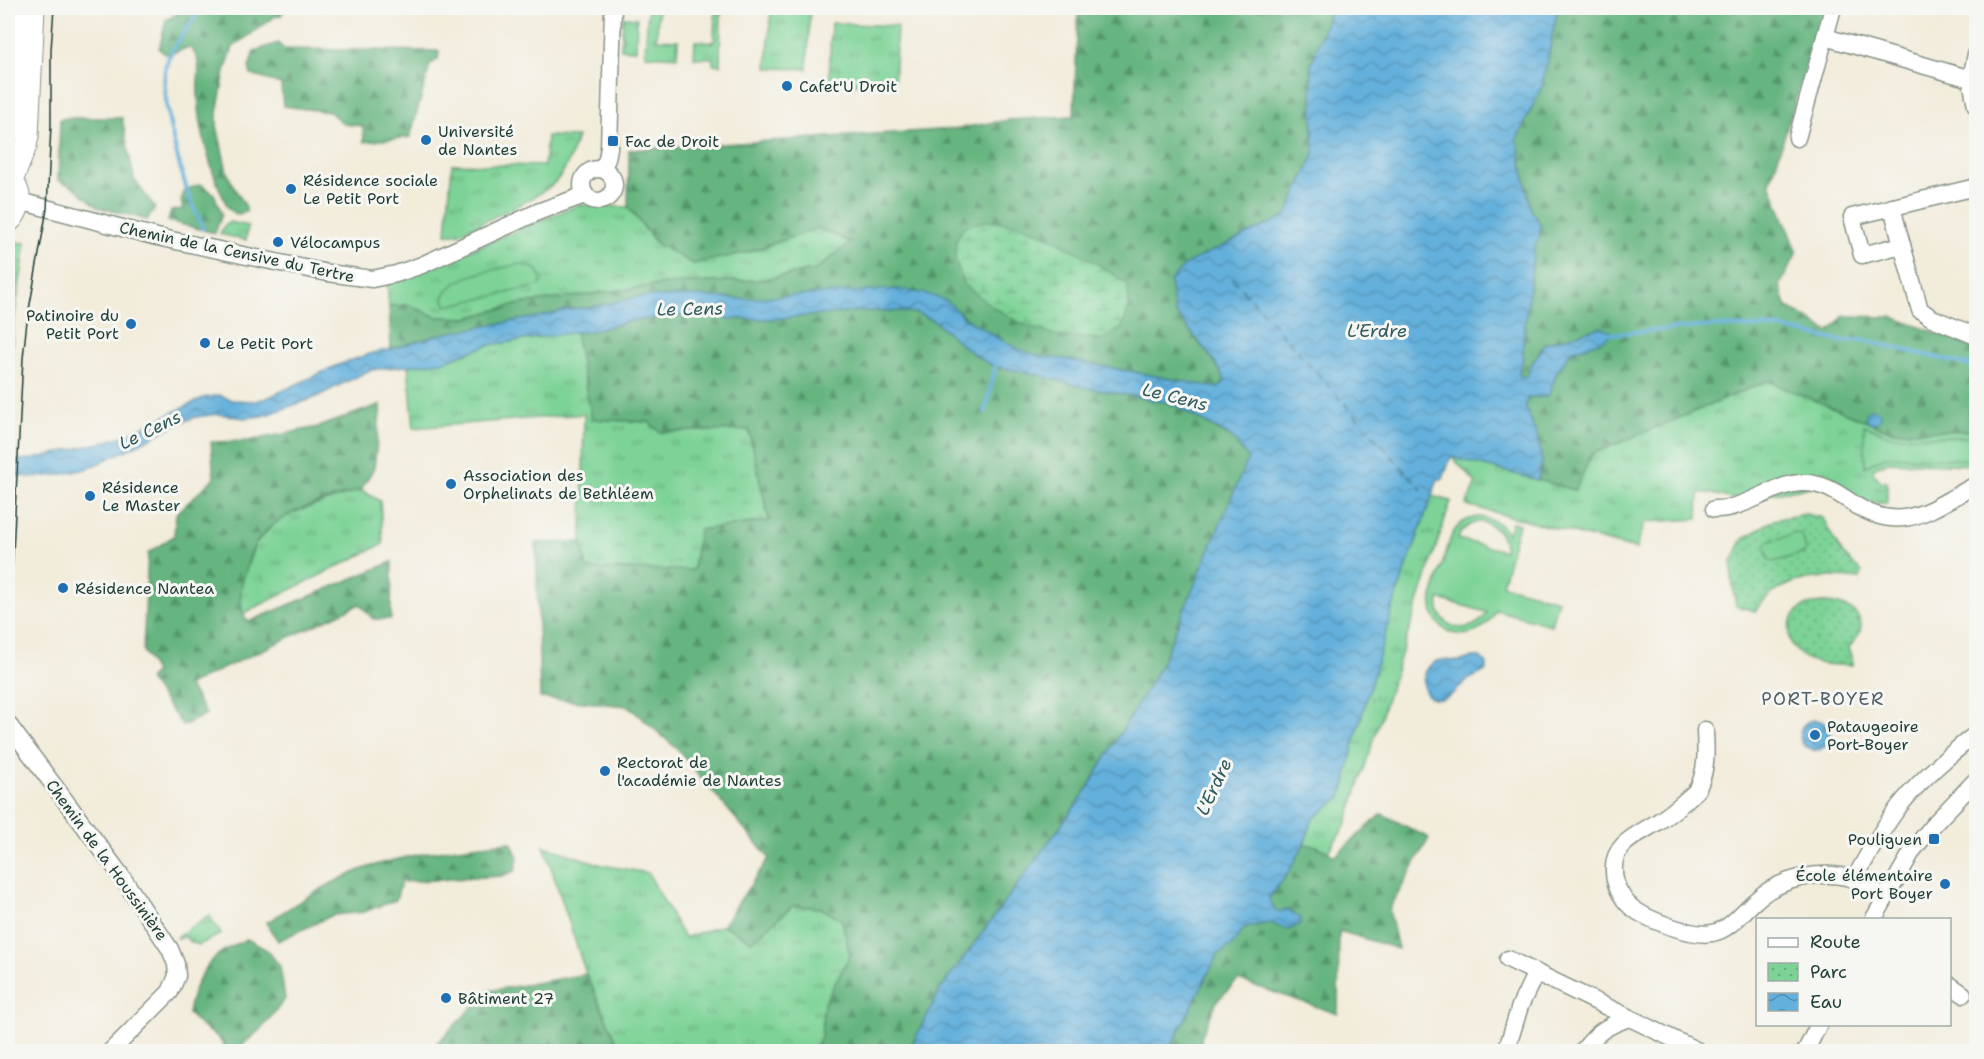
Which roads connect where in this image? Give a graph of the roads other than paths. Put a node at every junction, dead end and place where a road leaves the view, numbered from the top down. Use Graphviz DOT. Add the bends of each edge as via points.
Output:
graph roads {
  1 [pos="19,8"];
  2 [pos="34,8"];
  3 [pos="613,8"];
  4 [pos="1833,8"];
  5 [pos="1825,37"];
  6 [pos="1977,54"];
  7 [pos="1973,74"];
  8 [pos="1977,106"];
  9 [pos="8,133"];
  10 [pos="1797,138"];
  11 [pos="602,169"];
  12 [pos="10,179"];
  13 [pos="1977,187"];
  14 [pos="585,195"];
  15 [pos="19,201"];
  16 [pos="1892,207"];
  17 [pos="8,223"];
  18 [pos="1902,245"];
  19 [pos="1977,336"];
  20 [pos="1977,485"];
  21 [pos="1714,509"];
  22 [pos="8,724"];
  23 [pos="1706,730"];
  24 [pos="1977,734"];
  25 [pos="1977,780"];
  26 [pos="1854,880"];
  27 [pos="1885,898"];
  28 [pos="1874,918"];
  29 [pos="1509,959"];
  30 [pos="1536,972"];
  31 [pos="1629,1018"];
  32 [pos="1818,1026"];
  33 [pos="110,1052"];
  34 [pos="1506,1052"];
  35 [pos="1582,1052"];
  36 [pos="1700,1052"];
  37 [pos="1805,1052"];
  1 -- 9 [label="main road"];
  2 -- 12 [label="main road" via="28,136"];
  3 -- 11 [label="street" via="609,148"];
  4 -- 5 [label="street"];
  5 -- 7 [label="street"];
  5 -- 10 [label="street"];
  6 -- 7 [label="street"];
  7 -- 8 [label="street"];
  11 -- 14 [label="street" via="585,176"];
  11 -- 14 [label="street" via="614,179 612,194 600,202"];
  12 -- 15 [label="main road"];
  13 -- 16 [label="street"];
  14 -- 15 [label="street, Chemin de la Censive du Tertre" via="540,210 422,265 372,279 157,237"];
  15 -- 17 [label="main road" via="17,212"];
  16 -- 18 [label="street"];
  16 -- 18 [label="street" via="1852,217 1862,255"];
  18 -- 19 [label="street" via="1923,313"];
  20 -- 21 [label="street" via="1917,516 1896,520 1874,515 1815,483 1791,485 1726,509"];
  22 -- 33 [label="street, Chemin de la Houssinière" via="124,879 176,964 177,976 167,995"];
  23 -- 26 [label="street" via="1705,771 1697,791 1656,823 1626,840 1616,855 1614,880 1631,906 1691,933 1714,933 1781,884 1812,876"];
  24 -- 26 [label="street" via="1933,770 1901,804"];
  25 -- 27 [label="street" via="1924,834"];
  26 -- 27 [label="street"];
  27 -- 28 [label="street"];
  29 -- 30 [label="street"];
  30 -- 31 [label="street"];
  30 -- 34 [label="street" via="1520,1005"];
  31 -- 35 [label="street" via="1595,1035"];
  31 -- 36 [label="street"];
  32 -- 37 [label="street"];
}
